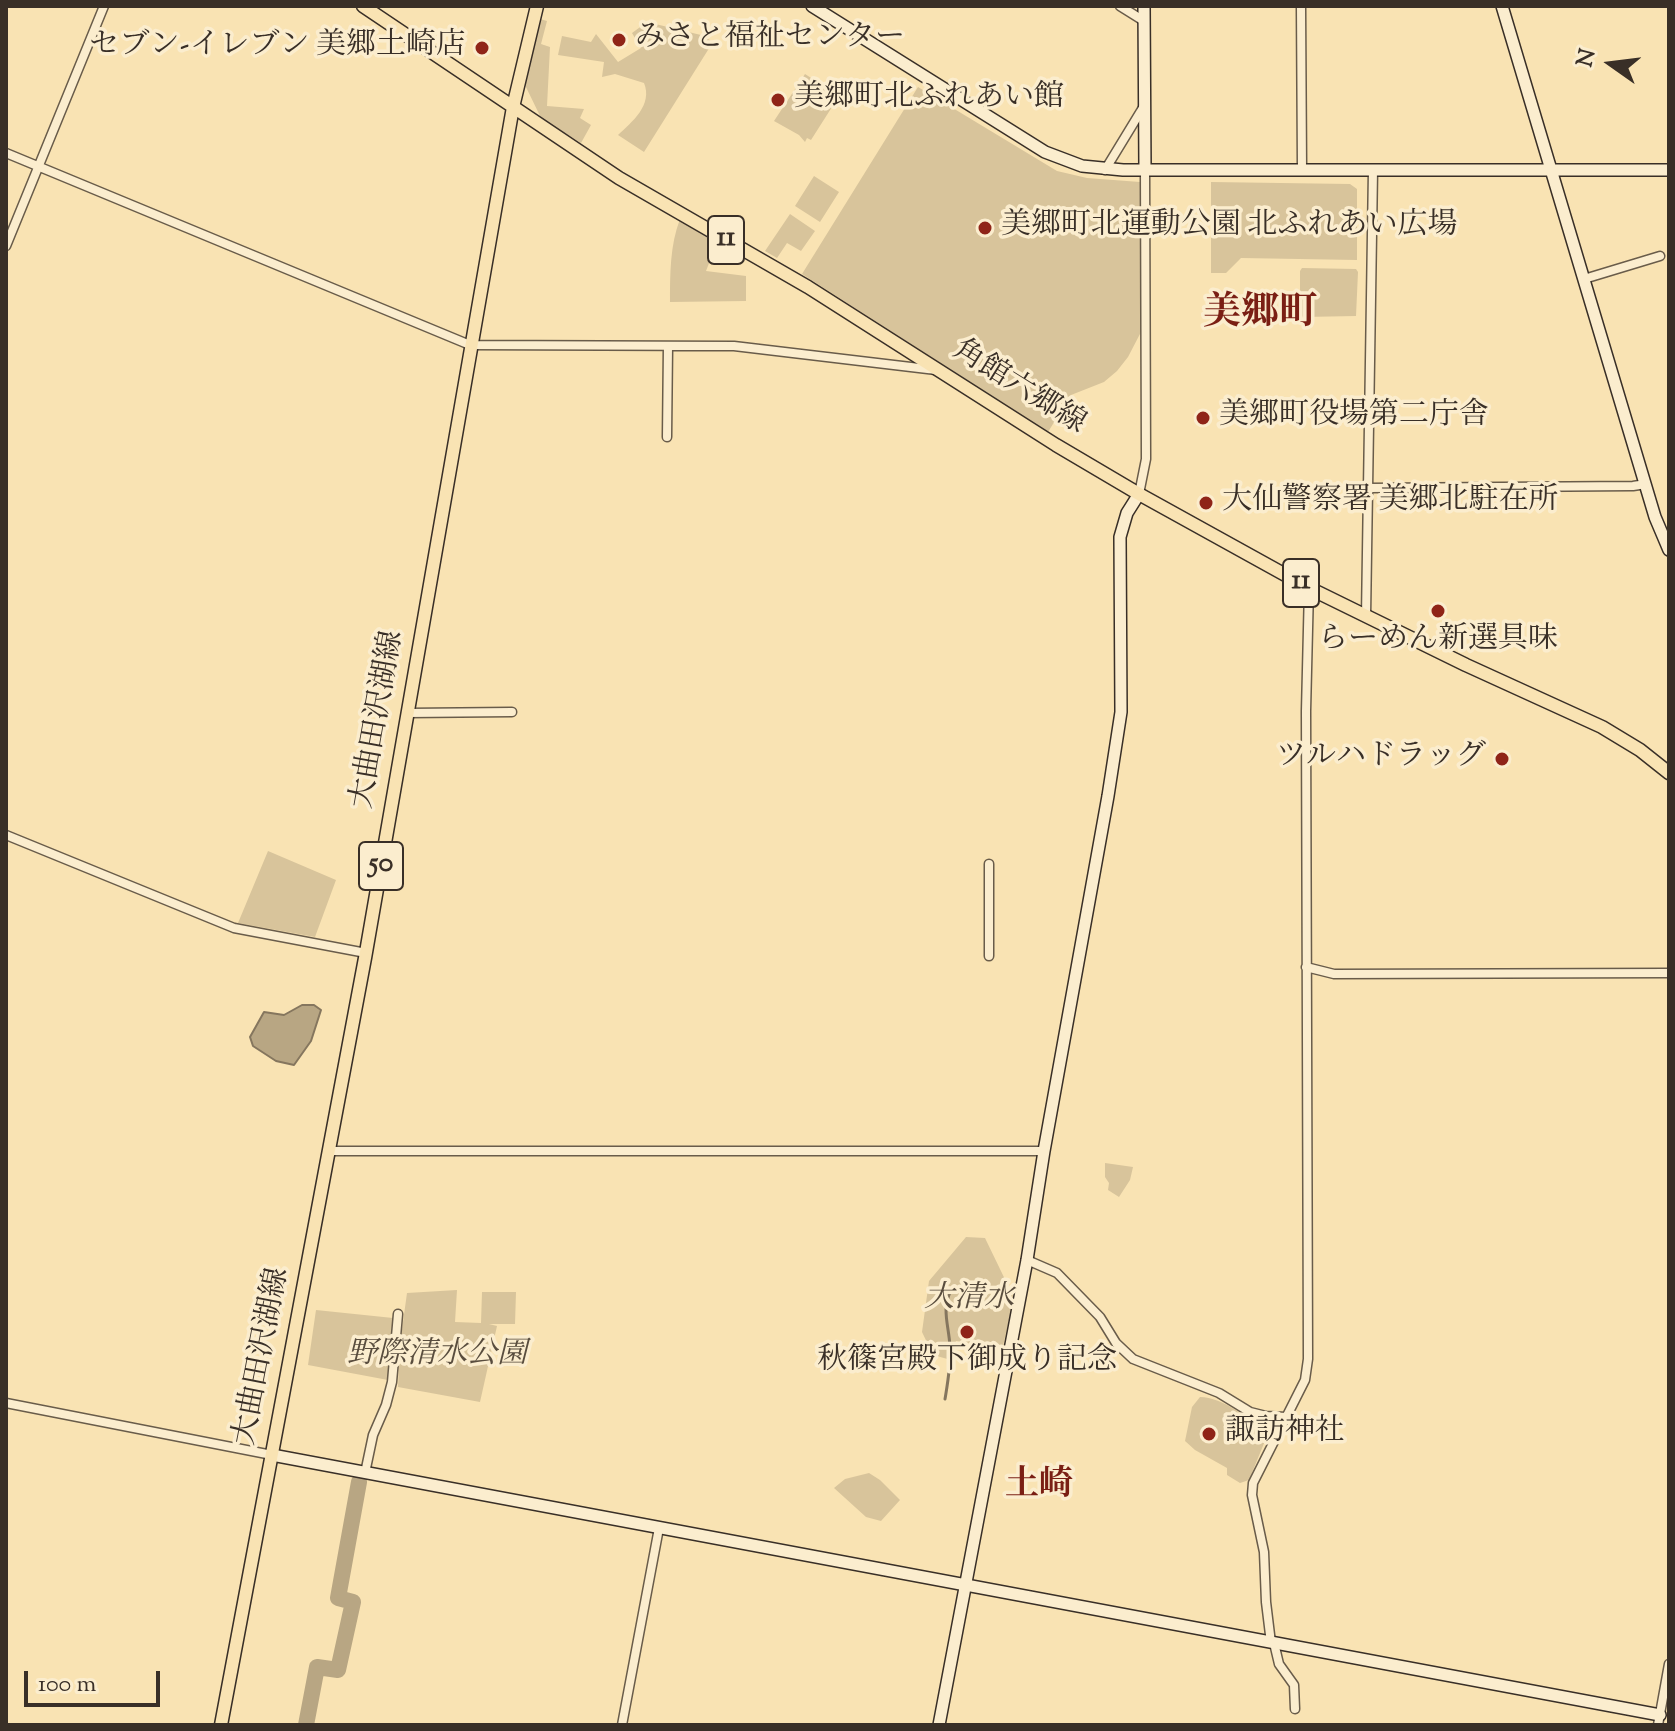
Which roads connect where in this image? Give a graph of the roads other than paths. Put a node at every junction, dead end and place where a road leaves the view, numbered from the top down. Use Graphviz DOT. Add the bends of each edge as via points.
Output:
graph roads {
  1 [pos="104,6"];
  2 [pos="363,6"];
  3 [pos="537,6"];
  4 [pos="812,6"];
  5 [pos="1120,6"];
  6 [pos="1144,6"];
  7 [pos="1301,6"];
  8 [pos="1502,6"];
  9 [pos="1144,21"];
  10 [pos="1146,103"];
  11 [pos="513,107"];
  12 [pos="6,153"];
  13 [pos="39,166"];
  14 [pos="1302,169"];
  15 [pos="1105,170"];
  16 [pos="1145,170"];
  17 [pos="1373,170"];
  18 [pos="1551,170"];
  19 [pos="1669,170"];
  20 [pos="6,246"];
  21 [pos="1660,256"];
  22 [pos="1584,279"];
  23 [pos="470,345"];
  24 [pos="668,346"];
  25 [pos="941,371"];
  26 [pos="667,437"];
  27 [pos="1646,484"];
  28 [pos="1369,488"];
  29 [pos="1139,494"];
  30 [pos="1669,550"];
  31 [pos="1309,588"];
  32 [pos="1366,616"];
  33 [pos="512,712"];
  34 [pos="408,713"];
  35 [pos="1669,773"];
  36 [pos="6,835"];
  37 [pos="989,864"];
  38 [pos="366,953"];
  39 [pos="989,956"];
  40 [pos="1306,967"];
  41 [pos="1669,973"];
  42 [pos="329,1151"];
  43 [pos="1044,1151"];
  44 [pos="1027,1260"];
  45 [pos="398,1314"];
  46 [pos="6,1403"];
  47 [pos="1286,1417"];
  48 [pos="272,1455"];
  49 [pos="365,1473"];
  50 [pos="659,1528"];
  51 [pos="966,1586"];
  52 [pos="1272,1643"];
  53 [pos="1669,1664"];
  54 [pos="1295,1709"];
  55 [pos="1659,1720"];
  56 [pos="221,1725"];
  57 [pos="622,1725"];
  58 [pos="939,1725"];
  1 -- 13 [label="street"];
  2 -- 11 [label="main road, 角館六郷線 / 11"];
  3 -- 11 [label="main road, 大曲田沢湖線 / 50"];
  4 -- 15 [label="street" via="1045,152"];
  5 -- 9 [label="street"];
  6 -- 9 [label="street"];
  7 -- 14 [label="street"];
  8 -- 18 [label="street"];
  9 -- 10 [label="street"];
  10 -- 15 [label="street"];
  10 -- 16 [label="street"];
  11 -- 23 [label="main road, 大曲田沢湖線 / 50"];
  11 -- 25 [label="main road, 角館六郷線 / 11" via="619,178"];
  12 -- 13 [label="street"];
  13 -- 20 [label="street"];
  13 -- 23 [label="street"];
  14 -- 16 [label="street"];
  14 -- 17 [label="street"];
  15 -- 16 [label="street"];
  16 -- 29 [label="street" via="1146,459"];
  17 -- 18 [label="street"];
  17 -- 28 [label="street"];
  18 -- 19 [label="street"];
  18 -- 22 [label="street"];
  21 -- 22 [label="street"];
  22 -- 27 [label="street"];
  23 -- 24 [label="street"];
  23 -- 34 [label="main road, 大曲田沢湖線 / 50"];
  24 -- 25 [label="street" via="734,346"];
  24 -- 26 [label="street"];
  25 -- 29 [label="main road, 角館六郷線 / 11"];
  27 -- 28 [label="street"];
  27 -- 30 [label="street"];
  28 -- 32 [label="street"];
  29 -- 31 [label="main road, 角館六郷線 / 11"];
  29 -- 43 [label="street" via="1120,537 1121,712"];
  31 -- 32 [label="main road, 角館六郷線 / 11"];
  31 -- 40 [label="street"];
  32 -- 35 [label="main road, 角館六郷線 / 11" via="1602,727"];
  33 -- 34 [label="street"];
  34 -- 38 [label="main road, 大曲田沢湖線 / 50"];
  36 -- 38 [label="street" via="234,928"];
  37 -- 39 [label="street"];
  38 -- 42 [label="main road, 大曲田沢湖線 / 50"];
  40 -- 41 [label="street" via="1334,974"];
  40 -- 47 [label="street" via="1308,1359 1305,1380"];
  42 -- 43 [label="street"];
  42 -- 48 [label="main road, 大曲田沢湖線 / 50"];
  43 -- 44 [label="street"];
  44 -- 47 [label="street" via="1057,1273 1133,1359 1219,1393 1250,1412"];
  44 -- 51 [label="street"];
  45 -- 49 [label="street" via="392,1382"];
  46 -- 48 [label="street"];
  47 -- 52 [label="street" via="1258,1470 1252,1495 1264,1552"];
  48 -- 49 [label="street"];
  48 -- 56 [label="main road, 大曲田沢湖線 / 50"];
  49 -- 50 [label="street"];
  50 -- 51 [label="street"];
  50 -- 57 [label="street"];
  51 -- 52 [label="street"];
  51 -- 58 [label="street"];
  52 -- 54 [label="street" via="1294,1685"];
  52 -- 55 [label="street"];
  53 -- 55 [label="street"];
}
